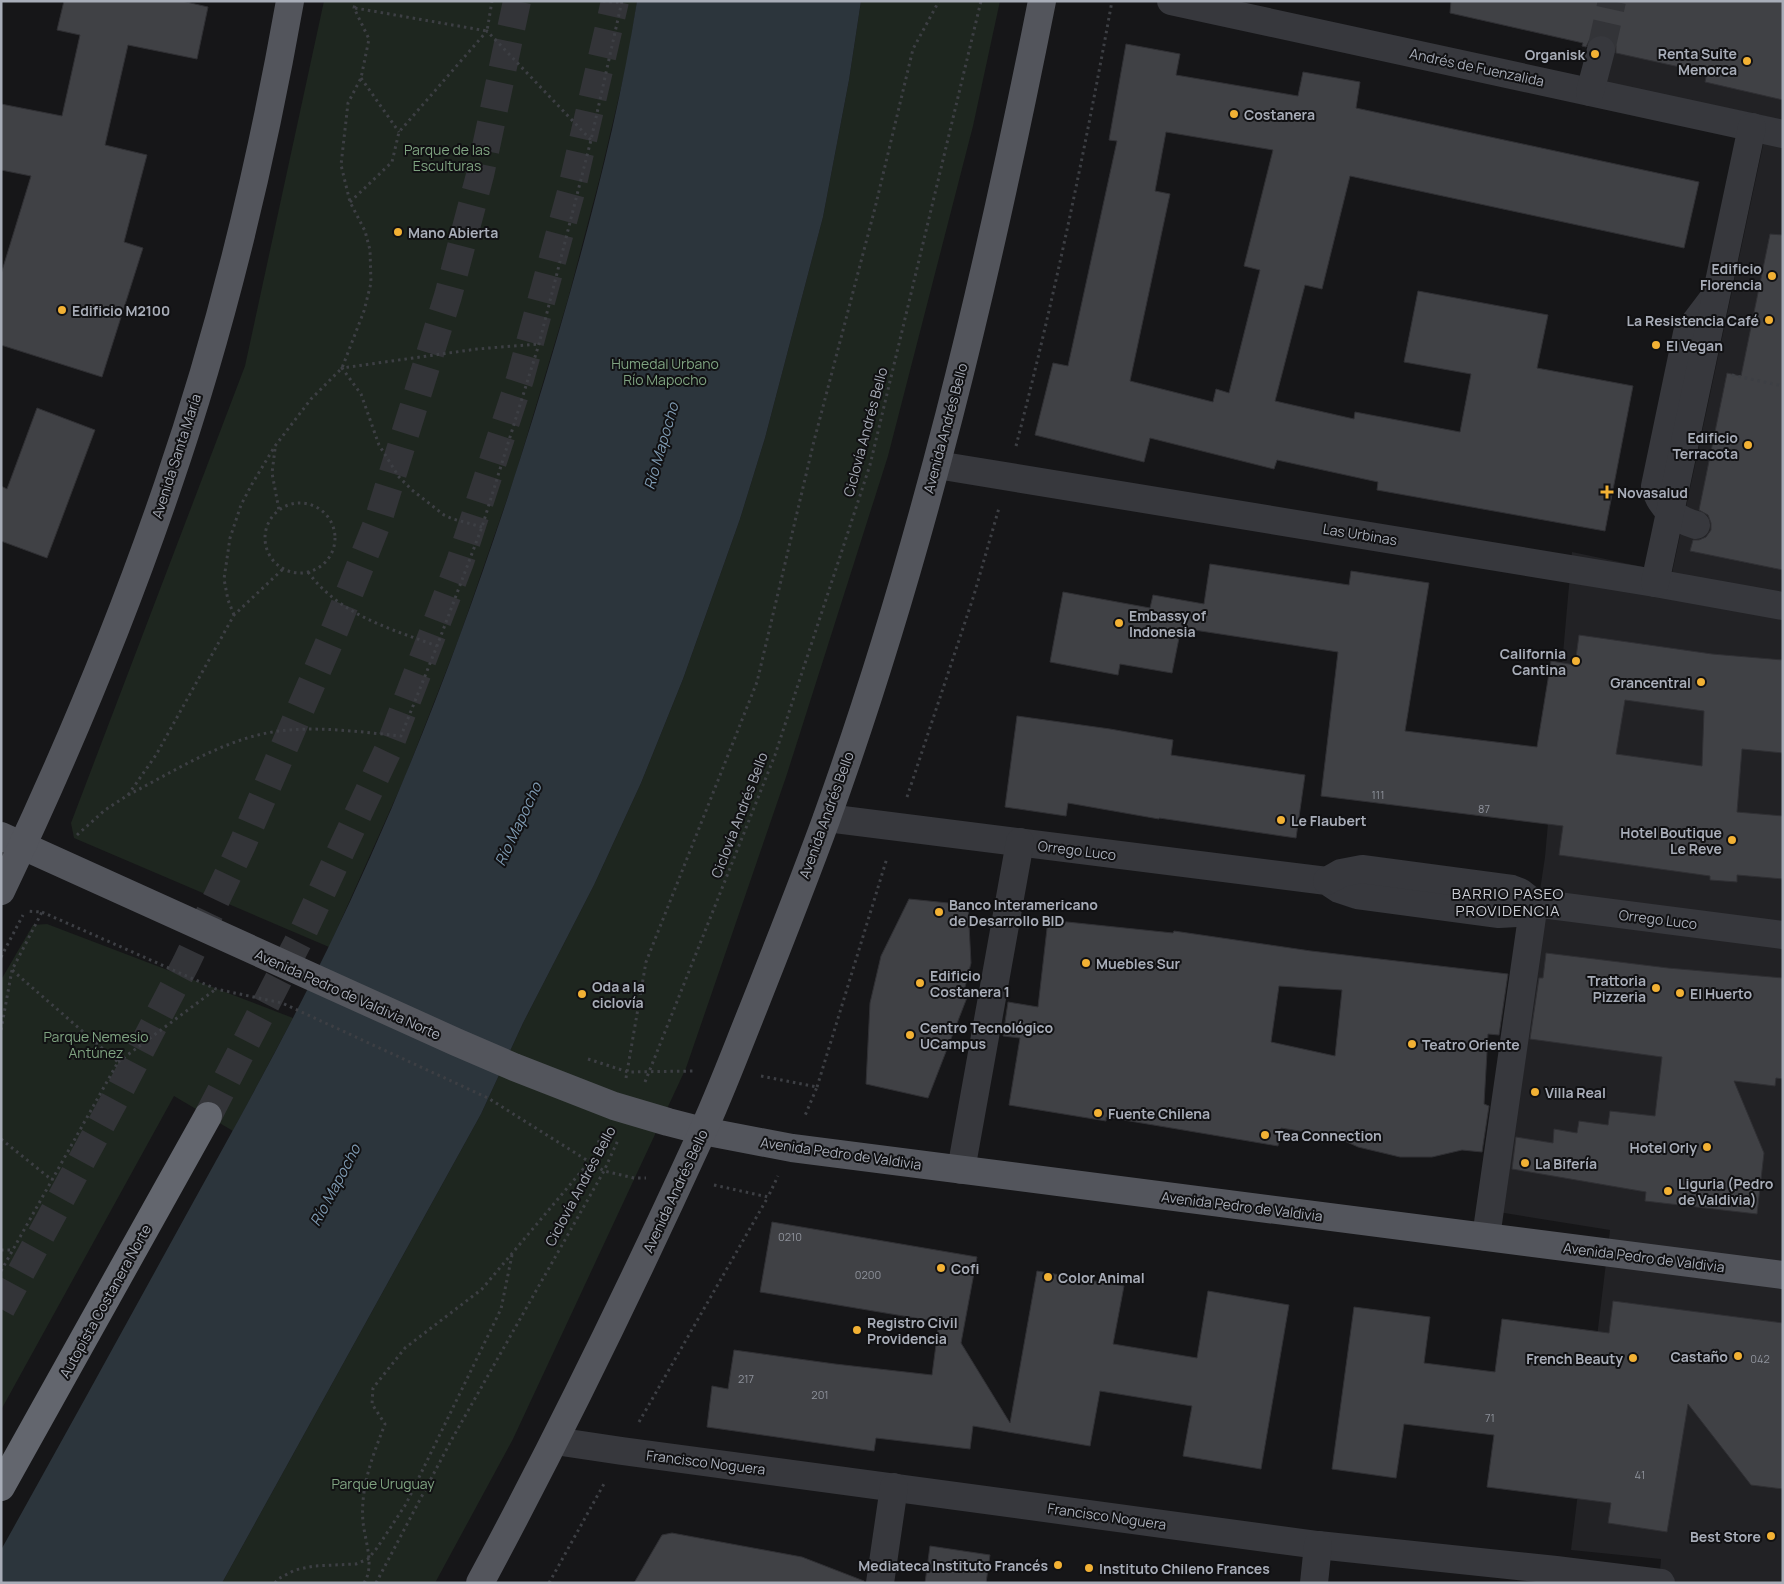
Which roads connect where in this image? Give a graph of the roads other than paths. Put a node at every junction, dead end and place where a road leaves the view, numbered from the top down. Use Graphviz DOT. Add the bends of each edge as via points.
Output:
graph roads {
  1 [pos="290,1"];
  2 [pos="1042,1"];
  3 [pos="1171,1"];
  4 [pos="1600,50"];
  5 [pos="1590,92"];
  6 [pos="1752,127"];
  7 [pos="1783,134"];
  8 [pos="1718,292"];
  9 [pos="936,465"];
  10 [pos="1696,526"];
  11 [pos="1656,583"];
  12 [pos="1783,606"];
  13 [pos="827,818"];
  14 [pos="12,841"];
  15 [pos="1020,842"];
  16 [pos="1,891"];
  17 [pos="1534,903"];
  18 [pos="1783,935"];
  19 [pos="208,1116"];
  20 [pos="703,1131"];
  21 [pos="961,1170"];
  22 [pos="1486,1237"];
  23 [pos="1783,1275"];
  24 [pos="555,1441"];
  25 [pos="1,1487"];
  26 [pos="894,1487"];
  27 [pos="1318,1545"];
  28 [pos="1556,1576"];
  29 [pos="480,1583"];
  30 [pos="880,1583"];
  31 [pos="1314,1583"];
  32 [pos="1661,1583"];
  1 -- 14 [label="main road, Avenida Santa María" via="260,154 236,254 168,484 128,597 83,708 35,817"];
  2 -- 9 [label="main road, Avenida Andrés Bello" via="998,218"];
  3 -- 5 [label="street, Andrés de Fuenzalida"];
  4 -- 5 [label="street"];
  5 -- 6 [label="street, Andrés de Fuenzalida"];
  6 -- 7 [label="street, Andrés de Fuenzalida"];
  6 -- 8 [label="street"];
  8 -- 10 [label="street" via="1687,333 1655,486 1660,502 1668,511"];
  8 -- 11 [label="street"];
  9 -- 11 [label="street, Las Urbinas"];
  9 -- 13 [label="main road, Avenida Andrés Bello" via="890,624"];
  11 -- 12 [label="street, Las Urbinas"];
  13 -- 15 [label="street, Orrego Luco"];
  13 -- 20 [label="main road, Avenida Andrés Bello"];
  14 -- 16 [label="main road, Avenida Santa María"];
  14 -- 20 [label="main road, Avenida Pedro de Valdivia Norte" via="514,1067 623,1108"];
  15 -- 17 [label="street, Orrego Luco" via="1327,881 1357,895 1499,914 1517,913"];
  15 -- 21 [label="street"];
  17 -- 18 [label="street, Orrego Luco"];
  17 -- 22 [label="street"];
  19 -- 25 [label="highway, Autopista Costanera Norte"];
  20 -- 21 [label="main road, Avenida Pedro de Valdivia" via="792,1148"];
  20 -- 24 [label="main road, Avenida Andrés Bello"];
  21 -- 22 [label="main road, Avenida Pedro de Valdivia"];
  22 -- 23 [label="main road, Avenida Pedro de Valdivia"];
  24 -- 26 [label="street, Francisco Noguera"];
  24 -- 29 [label="main road, Avenida Andrés Bello"];
  26 -- 27 [label="street, Francisco Noguera"];
  26 -- 30 [label="street"];
  27 -- 28 [label="street, Francisco Noguera"];
  27 -- 31 [label="street"];
  28 -- 32 [label="street, Francisco Noguera"];
}
